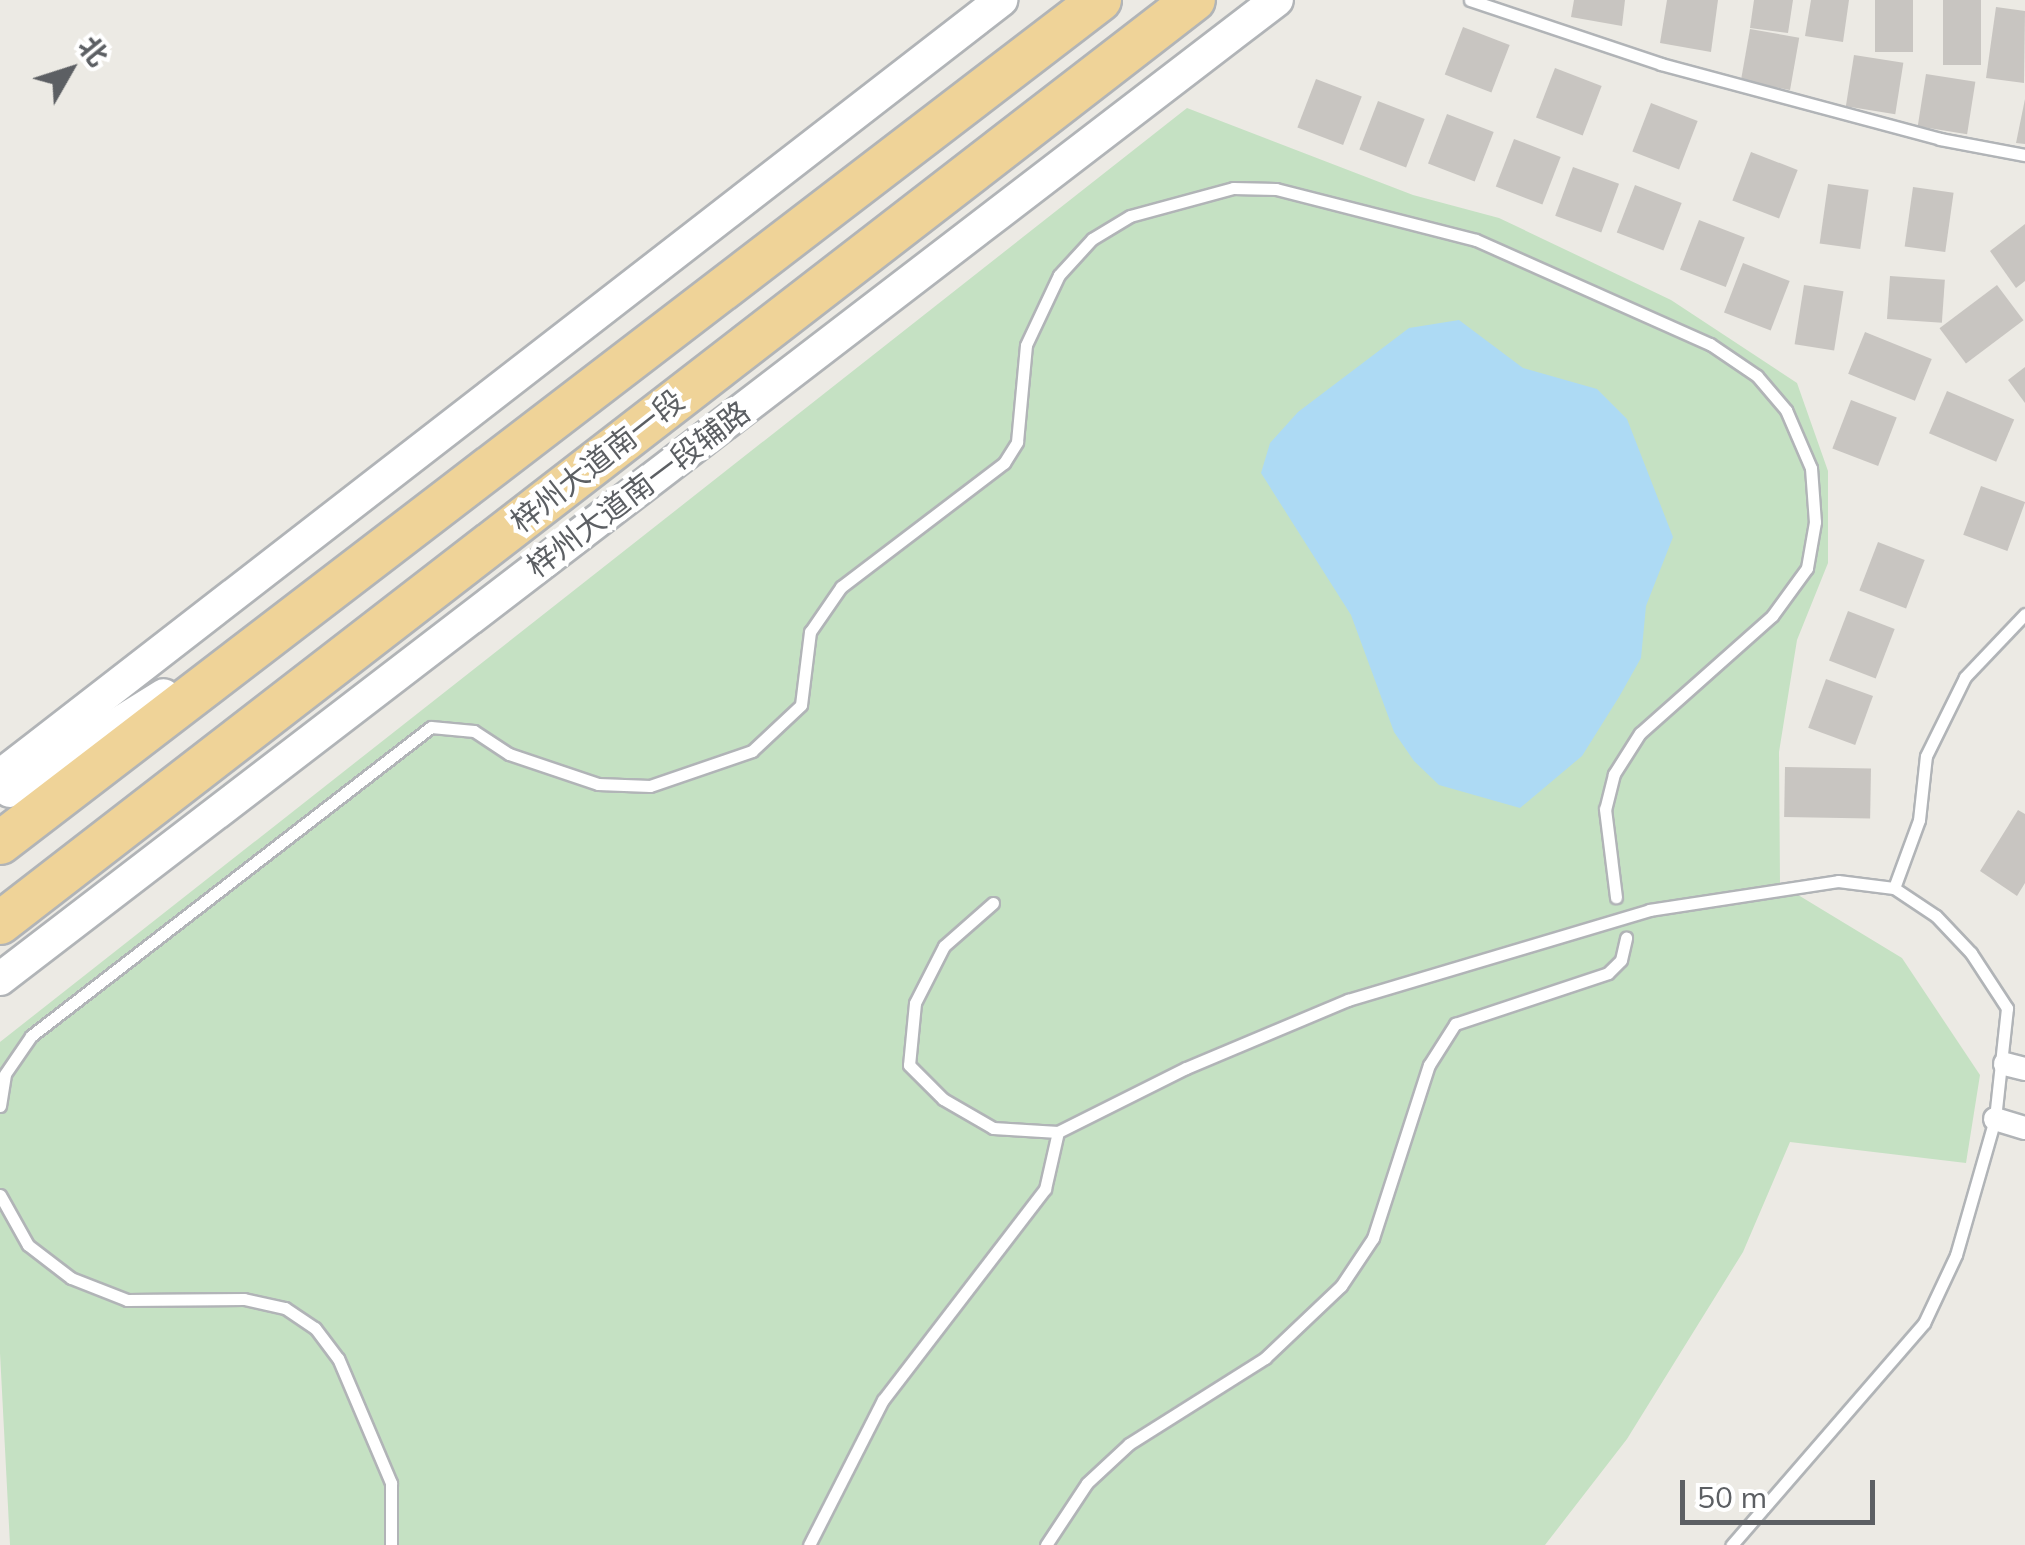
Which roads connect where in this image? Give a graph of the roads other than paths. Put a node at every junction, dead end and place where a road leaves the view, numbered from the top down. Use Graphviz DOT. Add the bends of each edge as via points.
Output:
graph roads {
  1 [pos="1001,0"];
  2 [pos="1100,0"];
  3 [pos="1194,0"];
  4 [pos="1277,0"];
  5 [pos="1470,0"];
  6 [pos="2025,155"];
  7 [pos="2025,614"];
  8 [pos="283,622"];
  9 [pos="0,776"];
  10 [pos="0,797"];
  11 [pos="0,843"];
  12 [pos="1894,888"];
  13 [pos="1616,898"];
  14 [pos="993,903"];
  15 [pos="0,922"];
  16 [pos="1626,938"];
  17 [pos="0,979"];
  18 [pos="2015,1066"];
  19 [pos="0,1106"];
  20 [pos="1995,1119"];
  21 [pos="2025,1128"];
  22 [pos="1058,1132"];
  23 [pos="0,1195"];
  24 [pos="392,1545"];
  25 [pos="809,1545"];
  26 [pos="1046,1545"];
  27 [pos="1732,1545"];
  1 -- 9 [label="main road"];
  2 -- 8 [label="highway, 梓州大道南一段"];
  3 -- 15 [label="highway, 梓州大道南一段"];
  4 -- 17 [label="main road, 梓州大道南一段辅路"];
  5 -- 6 [label="lane" via="1660,64 1940,139"];
  7 -- 12 [label="lane" via="1965,676 1926,756 1919,820"];
  8 -- 10 [label="main road"];
  8 -- 11 [label="highway, 梓州大道南一段"];
  12 -- 18 [label="lane" via="1960,941 2006,1008"];
  12 -- 22 [label="lane" via="1838,881 1727,894 1427,973 1186,1068"];
  13 -- 19 [label="lane" via="1605,809 1614,774 1640,732 1772,616 1807,568 1815,522 1812,468 1786,410 1757,376 1710,344 1476,240 1276,189 1234,188 1130,216 1092,239 1059,275 1026,345 1017,442 1004,462 841,588 810,632 801,705 752,750 650,786 598,784 509,754 474,730 431,726 31,1036 5,1074"];
  14 -- 22 [label="lane" via="944,946 915,1002 909,1065 943,1099 993,1128"];
  16 -- 26 [label="lane" via="1621,960 1608,973 1455,1024 1429,1065 1373,1238 1341,1286 1265,1358 1129,1444 1087,1483"];
  18 -- 20 [label="lane"];
  20 -- 21 [label="street"];
  20 -- 27 [label="lane" via="1956,1255 1924,1323"];
  22 -- 25 [label="lane" via="1045,1189 883,1400"];
  23 -- 24 [label="lane" via="28,1244 71,1278 127,1300 244,1299 285,1308 315,1328 338,1358 391,1482"];
}
